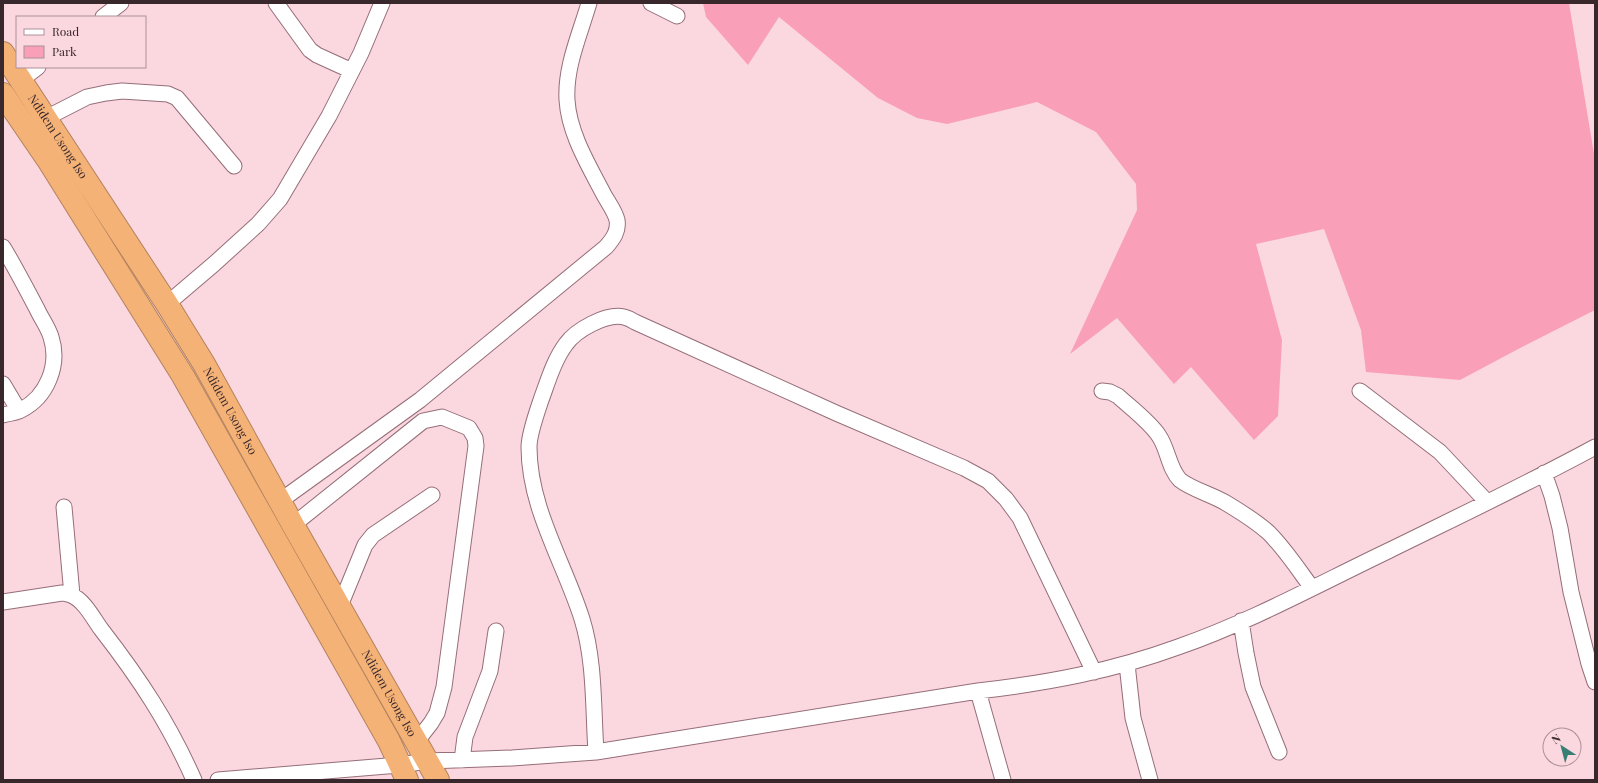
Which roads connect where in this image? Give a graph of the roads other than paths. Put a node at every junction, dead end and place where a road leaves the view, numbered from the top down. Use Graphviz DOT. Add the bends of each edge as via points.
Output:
graph roads {
  1 [pos="122,3"];
  2 [pos="276,3"];
  3 [pos="382,3"];
  4 [pos="589,3"];
  5 [pos="651,3"];
  6 [pos="104,16"];
  7 [pos="677,16"];
  8 [pos="3,53"];
  9 [pos="16,63"];
  10 [pos="352,71"];
  11 [pos="29,73"];
  12 [pos="3,94"];
  13 [pos="46,118"];
  14 [pos="234,166"];
  15 [pos="3,247"];
  16 [pos="167,304"];
  17 [pos="3,384"];
  18 [pos="1102,391"];
  19 [pos="1360,391"];
  20 [pos="19,411"];
  21 [pos="3,415"];
  22 [pos="1594,451"];
  23 [pos="1544,473"];
  24 [pos="432,495"];
  25 [pos="280,501"];
  26 [pos="1487,502"];
  27 [pos="64,507"];
  28 [pos="293,525"];
  29 [pos="1312,588"];
  30 [pos="72,595"];
  31 [pos="3,602"];
  32 [pos="340,606"];
  33 [pos="1241,621"];
  34 [pos="496,631"];
  35 [pos="1127,664"];
  36 [pos="1094,672"];
  37 [pos="1595,682"];
  38 [pos="978,691"];
  39 [pos="417,741"];
  40 [pos="596,752"];
  41 [pos="1279,752"];
  42 [pos="462,760"];
  43 [pos="428,761"];
  44 [pos="403,772"];
  45 [pos="194,780"];
  46 [pos="218,780"];
  47 [pos="438,780"];
  48 [pos="1003,780"];
  49 [pos="1150,780"];
  1 -- 6 [label="street"];
  2 -- 10 [label="street" via="310,50"];
  3 -- 10 [label="street"];
  4 -- 25 [label="street" via="567,78 567,100 570,123 617,219 614,238 420,400"];
  5 -- 7 [label="street"];
  8 -- 9 [label="highway, Ndidem Usong Iso"];
  10 -- 16 [label="street" via="329,116 280,199 258,224"];
  11 -- 13 [label="highway, Ndidem Usong Iso"];
  12 -- 44 [label="highway, Ndidem Usong Iso" via="48,160 183,376 389,741"];
  13 -- 14 [label="street" via="86,97 106,93 122,91 168,94 177,98"];
  13 -- 16 [label="highway, Ndidem Usong Iso"];
  15 -- 20 [label="street" via="51,336 54,351 48,382 40,395"];
  16 -- 25 [label="highway, Ndidem Usong Iso" via="204,364"];
  17 -- 20 [label="street"];
  18 -- 29 [label="street" via="1118,396 1158,434 1181,480 1249,517 1269,533"];
  19 -- 26 [label="street" via="1440,452"];
  20 -- 21 [label="street"];
  22 -- 23 [label="street"];
  23 -- 26 [label="street"];
  23 -- 37 [label="street" via="1560,528 1571,592"];
  24 -- 32 [label="street" via="372,535 365,545"];
  25 -- 28 [label="highway, Ndidem Usong Iso"];
  26 -- 29 [label="street"];
  27 -- 30 [label="street"];
  28 -- 32 [label="highway, Ndidem Usong Iso"];
  28 -- 39 [label="street" via="424,421 442,417 469,428 475,438 444,686 436,713"];
  29 -- 33 [label="street"];
  30 -- 31 [label="street" via="62,593"];
  30 -- 45 [label="street" via="84,605 128,663 162,715"];
  32 -- 39 [label="highway, Ndidem Usong Iso"];
  33 -- 35 [label="street" via="1178,647"];
  33 -- 41 [label="street" via="1254,687"];
  34 -- 42 [label="street" via="490,671 465,736"];
  35 -- 36 [label="street"];
  35 -- 49 [label="street" via="1133,718"];
  36 -- 38 [label="street" via="1035,684"];
  36 -- 40 [label="street" via="1020,518 1006,499 988,482 964,468 635,322 623,317 610,318 581,330 566,344 550,374 529,445 534,491 583,621 590,656"];
  38 -- 40 [label="street"];
  38 -- 48 [label="street"];
  39 -- 43 [label="highway, Ndidem Usong Iso"];
  40 -- 42 [label="street"];
  42 -- 43 [label="street"];
  43 -- 44 [label="street"];
  43 -- 47 [label="highway, Ndidem Usong Iso"];
  44 -- 46 [label="street"];
}
